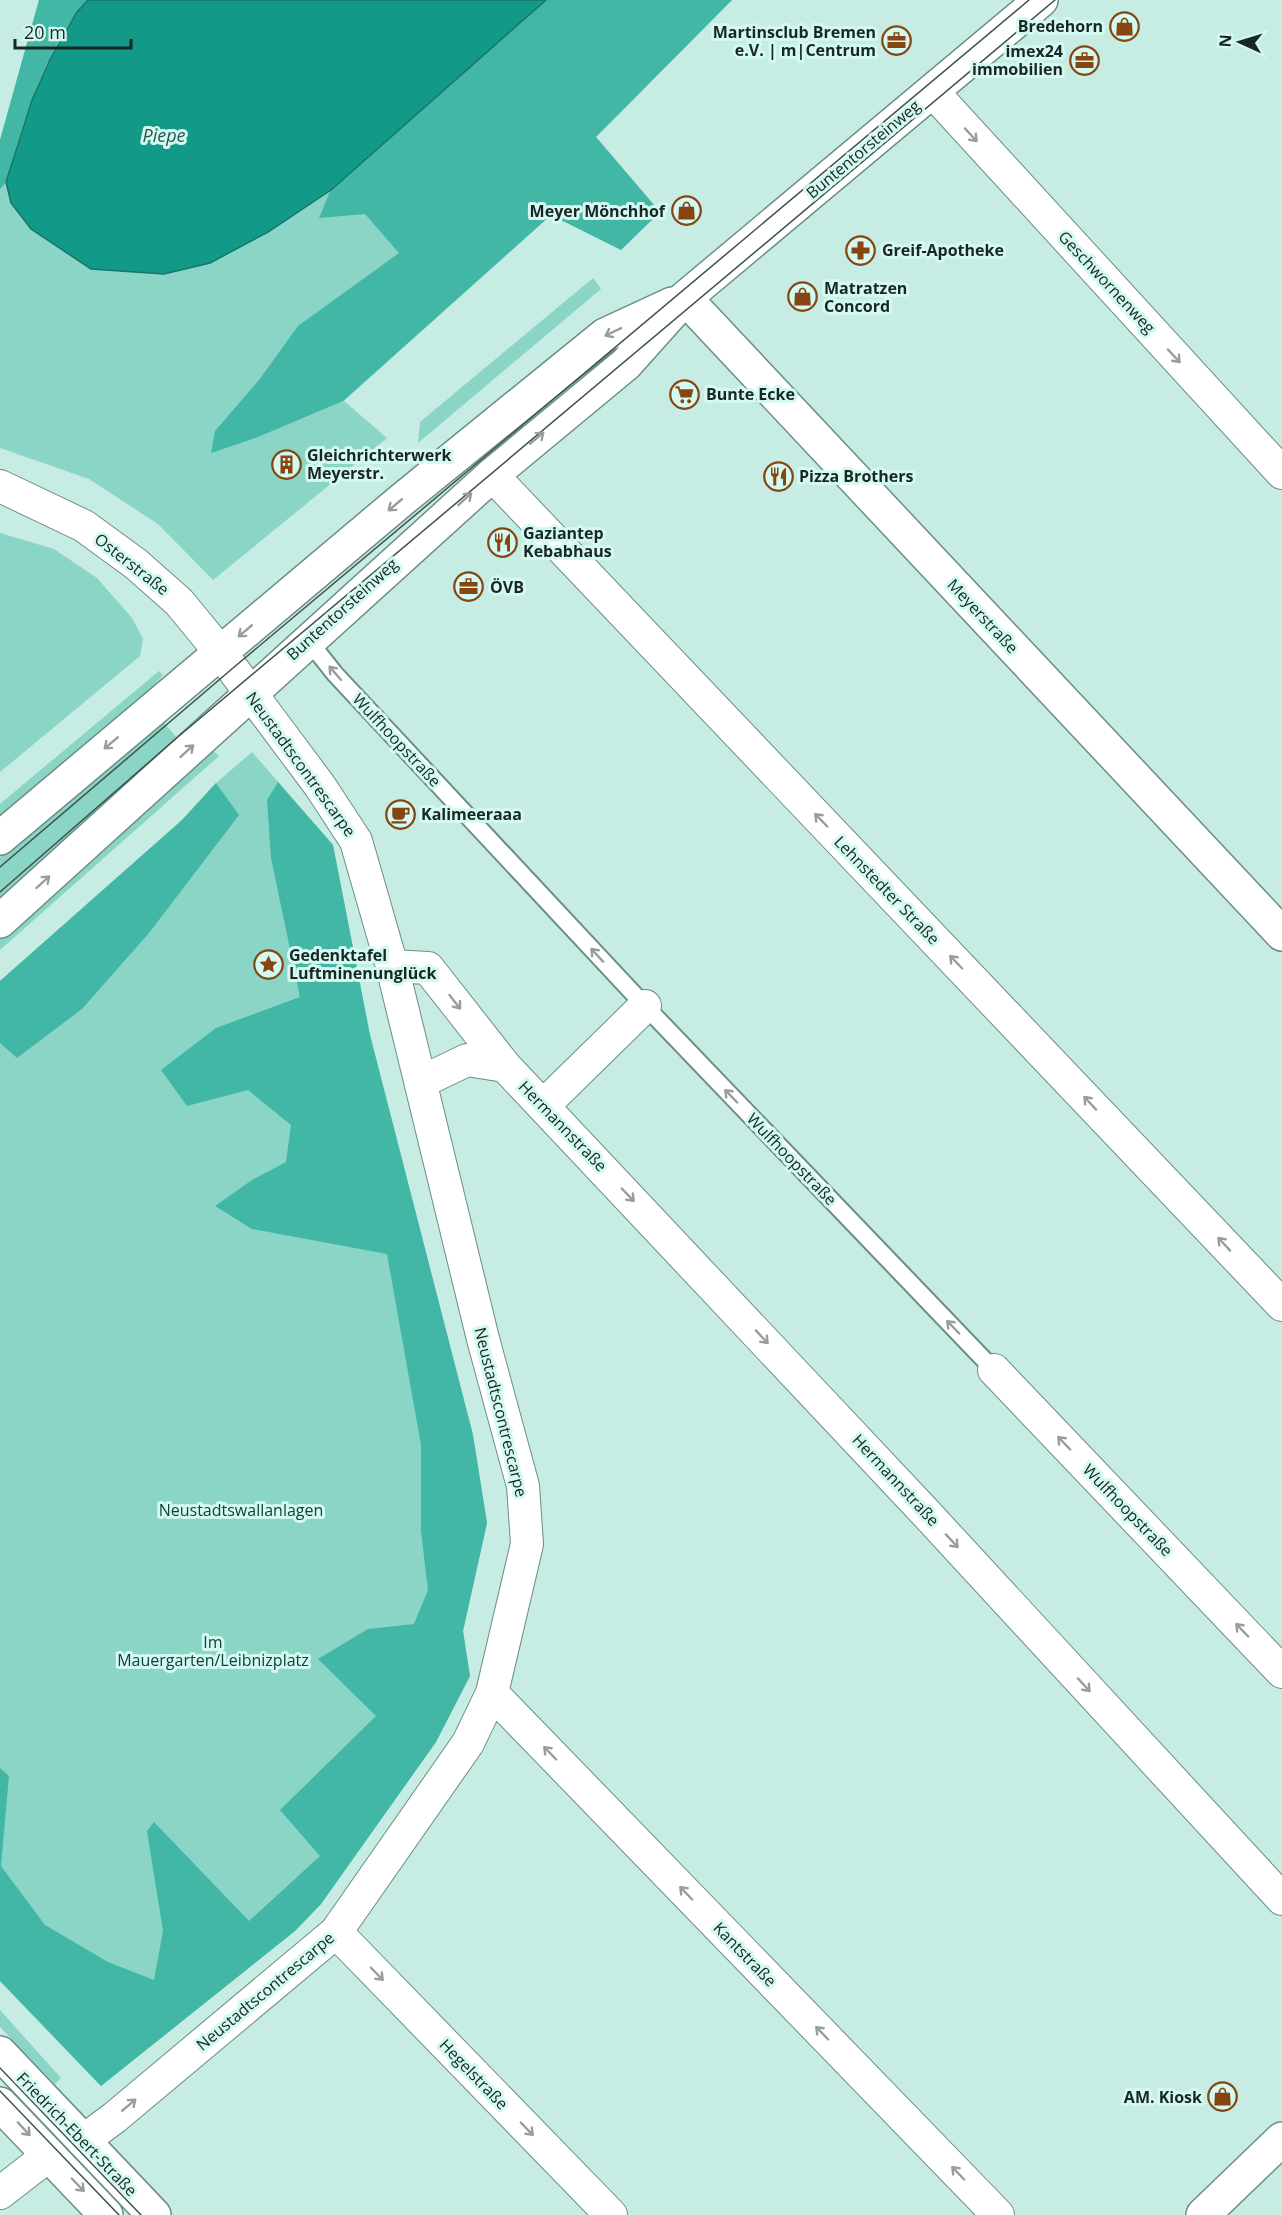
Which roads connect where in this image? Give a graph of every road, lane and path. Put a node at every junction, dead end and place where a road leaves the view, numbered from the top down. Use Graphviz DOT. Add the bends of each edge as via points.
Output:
graph roads {
  1 [pos="1041,0"];
  2 [pos="932,92"];
  3 [pos="685,298"];
  4 [pos="1282,473"];
  5 [pos="492,475"];
  6 [pos="0,486"];
  7 [pos="308,640"];
  8 [pos="236,673"];
  9 [pos="0,837"];
  10 [pos="0,921"];
  11 [pos="1282,934"];
  12 [pos="392,966"];
  13 [pos="645,1006"];
  14 [pos="505,1066"];
  15 [pos="421,1082"];
  16 [pos="543,1106"];
  17 [pos="1276,1287"];
  18 [pos="994,1370"];
  19 [pos="1282,1672"];
  20 [pos="492,1693"];
  21 [pos="1282,1899"];
  22 [pos="336,1932"];
  23 [pos="0,2053"];
  24 [pos="0,2103"];
  25 [pos="1282,2139"];
  26 [pos="83,2140"];
  27 [pos="49,2155"];
  28 [pos="0,2193"];
  29 [pos="106,2215"];
  30 [pos="154,2215"];
  31 [pos="611,2215"];
  32 [pos="998,2215"];
  33 [pos="1203,2215"];
  1 -- 2 [label="street, Buntentorsteinweg"];
  2 -- 3 [label="street, Buntentorsteinweg"];
  2 -- 4 [label="street, Geschwornenweg, one-way"];
  5 -- 3 [label="street, Buntentorsteinweg, one-way" via="626,364"];
  3 -- 8 [label="street, Buntentorsteinweg, one-way" via="605,335"];
  3 -- 11 [label="street, Meyerstraße"];
  7 -- 5 [label="street, Buntentorsteinweg, one-way"];
  17 -- 5 [label="street, Lehnstedter Straße, one-way"];
  6 -- 8 [label="street, Osterstraße" via="84,526 136,564 179,602"];
  7 -- 8 [label="street, Buntentorsteinweg"];
  13 -- 7 [label="lane, Wulfhoopstraße, one-way" via="343,683"];
  8 -- 9 [label="street, Buntentorsteinweg, one-way"];
  10 -- 8 [label="street, Buntentorsteinweg, one-way"];
  8 -- 12 [label="street, Neustadtscontrescarpe" via="356,841"];
  12 -- 14 [label="street, Hermannstraße, one-way" via="428,968"];
  12 -- 15 [label="street, Neustadtscontrescarpe"];
  13 -- 16 [label="street"];
  18 -- 13 [label="lane, Wulfhoopstraße, one-way"];
  14 -- 15 [label="street, Hermannstraße" via="467,1060"];
  14 -- 16 [label="street, Hermannstraße"];
  15 -- 20 [label="street, Neustadtscontrescarpe" via="523,1486 527,1544"];
  16 -- 21 [label="street, Hermannstraße, one-way" via="917,1502"];
  19 -- 18 [label="street, Wulfhoopstraße, one-way"];
  20 -- 22 [label="street, Neustadtscontrescarpe" via="468,1743"];
  32 -- 20 [label="street, Kantstraße, one-way"];
  26 -- 22 [label="street, Neustadtscontrescarpe, one-way"];
  22 -- 31 [label="street, Hegelstraße, one-way"];
  23 -- 26 [label="street, Friedrich-Ebert-Straße"];
  24 -- 27 [label="street, Friedrich-Ebert-Straße, one-way"];
  25 -- 33 [label="street"];
  26 -- 30 [label="street, Friedrich-Ebert-Straße"];
  27 -- 28 [label="street"];
  27 -- 29 [label="street, Friedrich-Ebert-Straße, one-way"];
}
